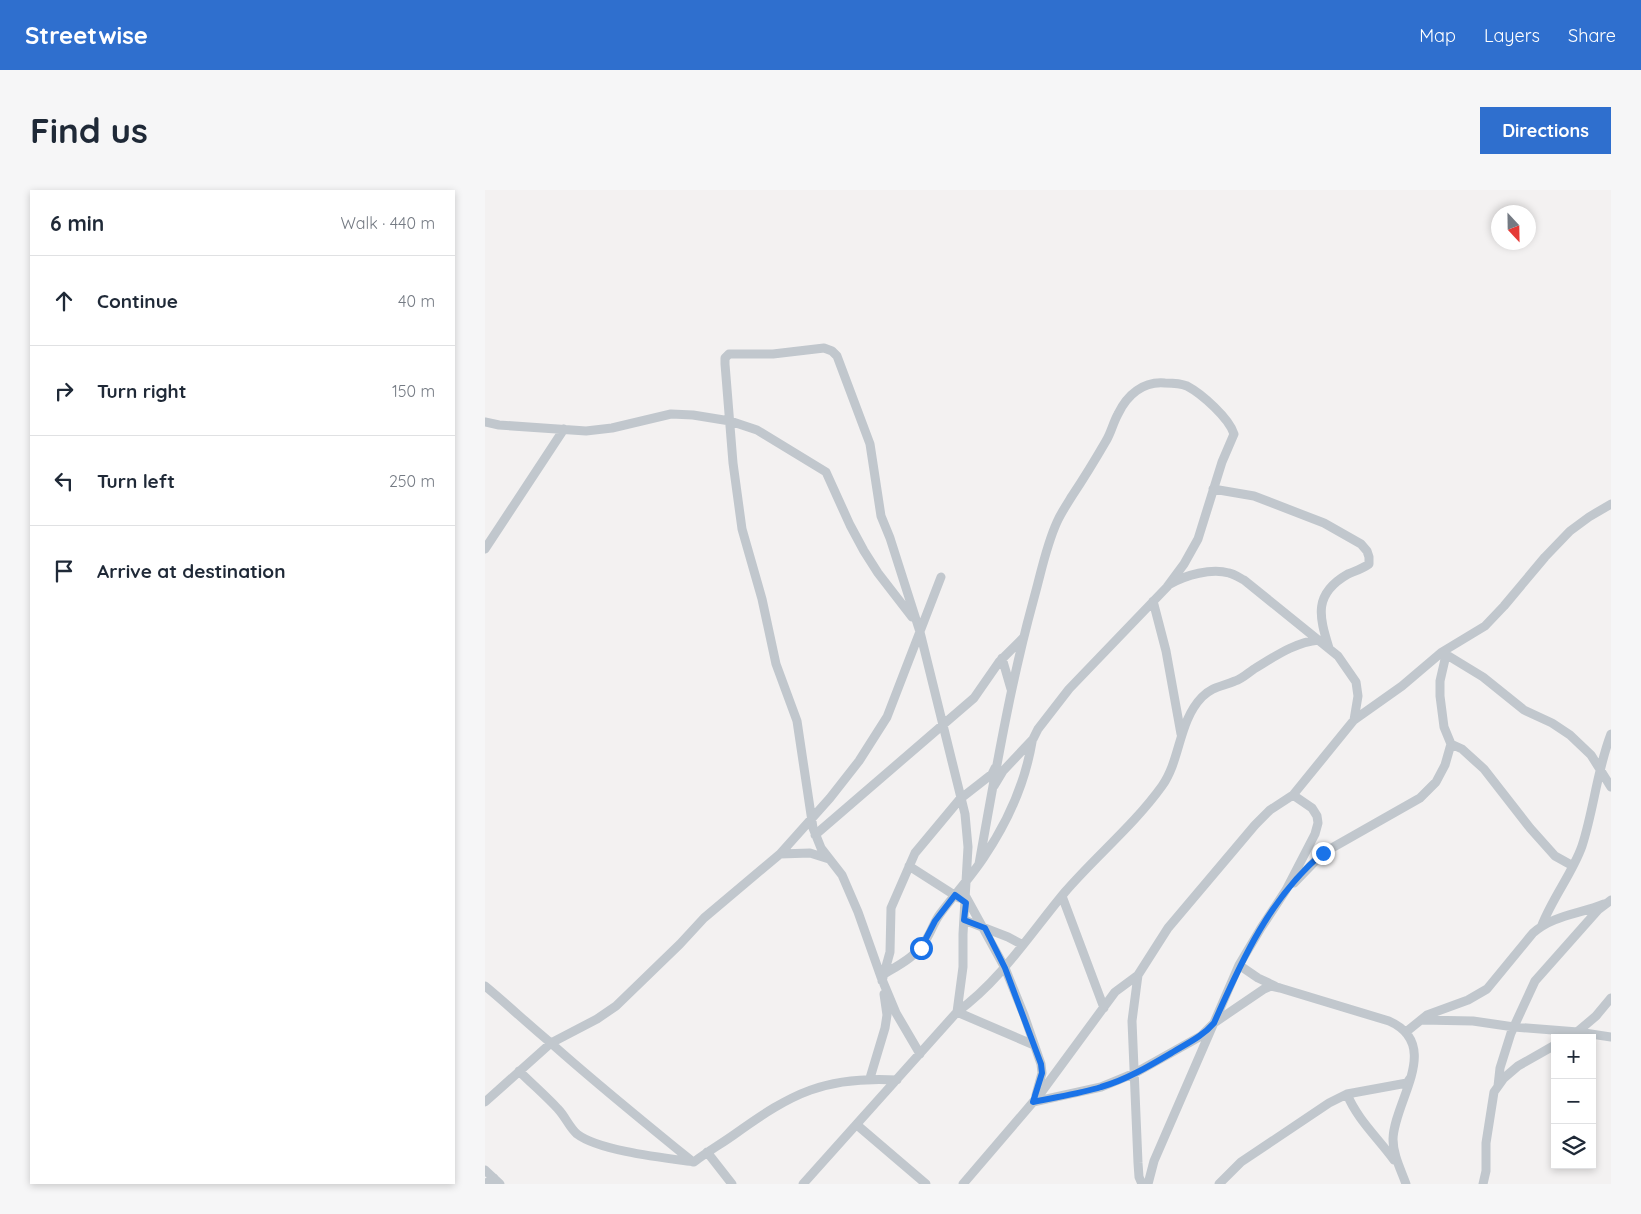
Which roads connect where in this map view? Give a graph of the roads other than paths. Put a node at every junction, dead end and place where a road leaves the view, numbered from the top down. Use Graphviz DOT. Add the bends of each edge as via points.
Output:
graph roads {
  1 [pos="730,421"];
  2 [pos="485,422"];
  3 [pos="564,429"];
  4 [pos="1213,489"];
  5 [pos="1611,504"];
  6 [pos="485,549"];
  7 [pos="941,577"];
  8 [pos="1167,587"];
  9 [pos="1153,600"];
  10 [pos="915,621"];
  11 [pos="920,632"];
  12 [pos="1023,638"];
  13 [pos="1319,640"];
  14 [pos="1329,648"];
  15 [pos="1444,653"];
  16 [pos="1003,658"];
  17 [pos="1011,690"];
  18 [pos="1354,720"];
  19 [pos="943,726"];
  20 [pos="1611,734"];
  21 [pos="1181,737"];
  22 [pos="1033,739"];
  23 [pos="1451,744"];
  24 [pos="998,763"];
  25 [pos="1599,768"];
  26 [pos="993,786"];
  27 [pos="1611,787"];
  28 [pos="1293,795"];
  29 [pos="961,799"];
  30 [pos="811,818"];
  31 [pos="815,835"];
  32 [pos="780,854"];
  33 [pos="829,859"];
  34 [pos="979,864"];
  35 [pos="909,866"];
  36 [pos="1573,866"];
  37 [pos="967,880"];
  38 [pos="1286,890"];
  39 [pos="955,895"];
  40 [pos="1062,896"];
  41 [pos="966,900"];
  42 [pos="1608,902"];
  43 [pos="964,920"];
  44 [pos="1542,925"];
  45 [pos="985,928"];
  46 [pos="1023,945"];
  47 [pos="1239,965"];
  48 [pos="1005,968"];
  49 [pos="1138,976"];
  50 [pos="883,977"];
  51 [pos="485,986"];
  52 [pos="1280,988"];
  53 [pos="1611,998"];
  54 [pos="1104,1008"];
  55 [pos="957,1012"];
  56 [pos="1421,1020"];
  57 [pos="1214,1023"];
  58 [pos="1514,1028"];
  59 [pos="1405,1032"];
  60 [pos="1565,1034"];
  61 [pos="1575,1034"];
  62 [pos="1596,1036"];
  63 [pos="1611,1037"];
  64 [pos="551,1043"];
  65 [pos="1034,1045"];
  66 [pos="1551,1047"];
  67 [pos="920,1054"];
  68 [pos="519,1071"];
  69 [pos="1135,1073"];
  70 [pos="1413,1075"];
  71 [pos="870,1078"];
  72 [pos="897,1080"];
  73 [pos="1498,1086"];
  74 [pos="1347,1094"];
  75 [pos="485,1102"];
  76 [pos="1033,1102"];
  77 [pos="857,1125"];
  78 [pos="707,1152"];
  79 [pos="694,1162"];
  80 [pos="485,1170"];
  81 [pos="1401,1171"];
  82 [pos="726,1180"];
  83 [pos="497,1181"];
  84 [pos="485,1184"];
  85 [pos="732,1184"];
  86 [pos="803,1184"];
  87 [pos="926,1184"];
  88 [pos="963,1184"];
  89 [pos="1142,1184"];
  90 [pos="1148,1184"];
  91 [pos="1219,1184"];
  92 [pos="1406,1184"];
  93 [pos="1483,1184"];
  1 -- 3 [label="street" via="671,414 599,430"];
  1 -- 10 [label="street" via="757,430 826,472 864,551"];
  1 -- 10 [label="street" via="725,364 729,354 773,354 824,348 837,356 869,444 881,516"];
  1 -- 30 [label="street" via="743,529 776,664 797,721"];
  2 -- 3 [label="street"];
  3 -- 6 [label="street"];
  4 -- 8 [label="street" via="1198,539"];
  4 -- 12 [label="street" via="1234,434 1232,428 1205,399 1182,384 1160,382 1137,390 1118,413 1107,439 1057,521"];
  4 -- 14 [label="street" via="1254,496 1293,511 1361,544 1367,551 1369,564 1336,583 1325,596 1320,610 1321,623"];
  5 -- 15 [label="street" via="1570,531 1485,626"];
  7 -- 11 [label="street"];
  8 -- 9 [label="street"];
  8 -- 13 [label="street" via="1199,574 1230,573 1244,580"];
  9 -- 21 [label="street" via="1166,651"];
  9 -- 22 [label="street" via="1069,689"];
  10 -- 11 [label="street"];
  11 -- 19 [label="street"];
  11 -- 30 [label="street" via="887,716 859,761"];
  12 -- 16 [label="street"];
  12 -- 17 [label="street"];
  13 -- 14 [label="street"];
  13 -- 21 [label="street" via="1305,642 1235,681 1209,690 1185,722"];
  14 -- 18 [label="street" via="1356,682 1358,696"];
  15 -- 18 [label="street"];
  15 -- 23 [label="street" via="1440,696 1444,727"];
  15 -- 25 [label="street" via="1483,677 1524,710 1570,735 1588,751"];
  16 -- 17 [label="street"];
  16 -- 19 [label="street" via="974,698"];
  17 -- 24 [label="street"];
  18 -- 28 [label="street"];
  19 -- 29 [label="street"];
  19 -- 31 [label="street"];
  20 -- 25 [label="street"];
  21 -- 40 [label="street" via="1162,785"];
  22 -- 26 [label="street"];
  22 -- 34 [label="street" via="1003,828"];
  23 -- 36 [label="street" via="1462,749 1495,780 1509,802 1555,856"];
  23 -- 38 [label="street" via="1445,765 1433,787 1401,810 1323,853"];
  24 -- 26 [label="street"];
  24 -- 29 [label="street" via="992,774"];
  25 -- 27 [label="street"];
  25 -- 36 [label="street" via="1582,846"];
  26 -- 34 [label="street"];
  28 -- 38 [label="street" via="1312,808 1318,823"];
  28 -- 49 [label="street" via="1270,810 1240,842 1168,928"];
  29 -- 35 [label="street" via="915,853"];
  29 -- 37 [label="street" via="967,832"];
  30 -- 31 [label="street"];
  30 -- 32 [label="street"];
  31 -- 33 [label="street"];
  32 -- 33 [label="street" via="810,853"];
  32 -- 64 [label="street" via="704,918 616,1006"];
  33 -- 50 [label="street" via="842,875"];
  34 -- 37 [label="street"];
  35 -- 39 [label="street"];
  35 -- 50 [label="street" via="891,908 890,952"];
  36 -- 44 [label="street"];
  37 -- 39 [label="street"];
  37 -- 41 [label="street"];
  38 -- 47 [label="street"];
  39 -- 41 [label="street"];
  39 -- 50 [label="street" via="935,921 921,948"];
  40 -- 46 [label="street"];
  40 -- 54 [label="street"];
  41 -- 43 [label="street"];
  41 -- 45 [label="street"];
  42 -- 44 [label="street"];
  42 -- 58 [label="street" via="1535,981"];
  43 -- 45 [label="street"];
  43 -- 55 [label="street"];
  44 -- 56 [label="street" via="1487,989"];
  45 -- 46 [label="street"];
  45 -- 48 [label="street"];
  46 -- 48 [label="street"];
  47 -- 52 [label="street"];
  47 -- 57 [label="street"];
  48 -- 55 [label="street"];
  48 -- 65 [label="street"];
  49 -- 54 [label="street" via="1115,992"];
  49 -- 69 [label="street" via="1132,1020"];
  50 -- 67 [label="street" via="896,1013"];
  50 -- 71 [label="street" via="887,1015"];
  51 -- 64 [label="street"];
  52 -- 57 [label="street" via="1271,986 1264,989"];
  52 -- 59 [label="street" via="1389,1021"];
  53 -- 61 [label="street"];
  54 -- 76 [label="street"];
  55 -- 65 [label="street"];
  55 -- 67 [label="street"];
  56 -- 58 [label="street" via="1473,1020"];
  56 -- 59 [label="street"];
  57 -- 69 [label="street" via="1201,1036"];
  57 -- 90 [label="street" via="1154,1161"];
  58 -- 60 [label="street"];
  58 -- 73 [label="street" via="1500,1068"];
  59 -- 70 [label="street" via="1411,1040"];
  62 -- 63 [label="street"];
  64 -- 68 [label="street"];
  64 -- 79 [label="street"];
  65 -- 76 [label="street" via="1042,1073"];
  66 -- 73 [label="street" via="1518,1066"];
  67 -- 72 [label="street"];
  68 -- 75 [label="street"];
  68 -- 79 [label="street" via="559,1109 577,1134 588,1140 642,1154"];
  69 -- 76 [label="street" via="1101,1087"];
  69 -- 89 [label="street" via="1138,1164"];
  70 -- 74 [label="street" via="1407,1083"];
  70 -- 81 [label="street" via="1395,1124 1393,1139"];
  71 -- 72 [label="street"];
  71 -- 78 [label="street" via="823,1085 799,1094 775,1106"];
  72 -- 77 [label="street"];
  73 -- 93 [label="street" via="1492,1100"];
  74 -- 81 [label="street" via="1360,1118"];
  74 -- 91 [label="street" via="1311,1114 1241,1162"];
  76 -- 88 [label="street"];
  77 -- 86 [label="street"];
  77 -- 87 [label="street"];
  78 -- 79 [label="street"];
  78 -- 82 [label="street"];
  80 -- 83 [label="street"];
  81 -- 92 [label="street"];
  82 -- 85 [label="street"];
  83 -- 84 [label="street"];
}
